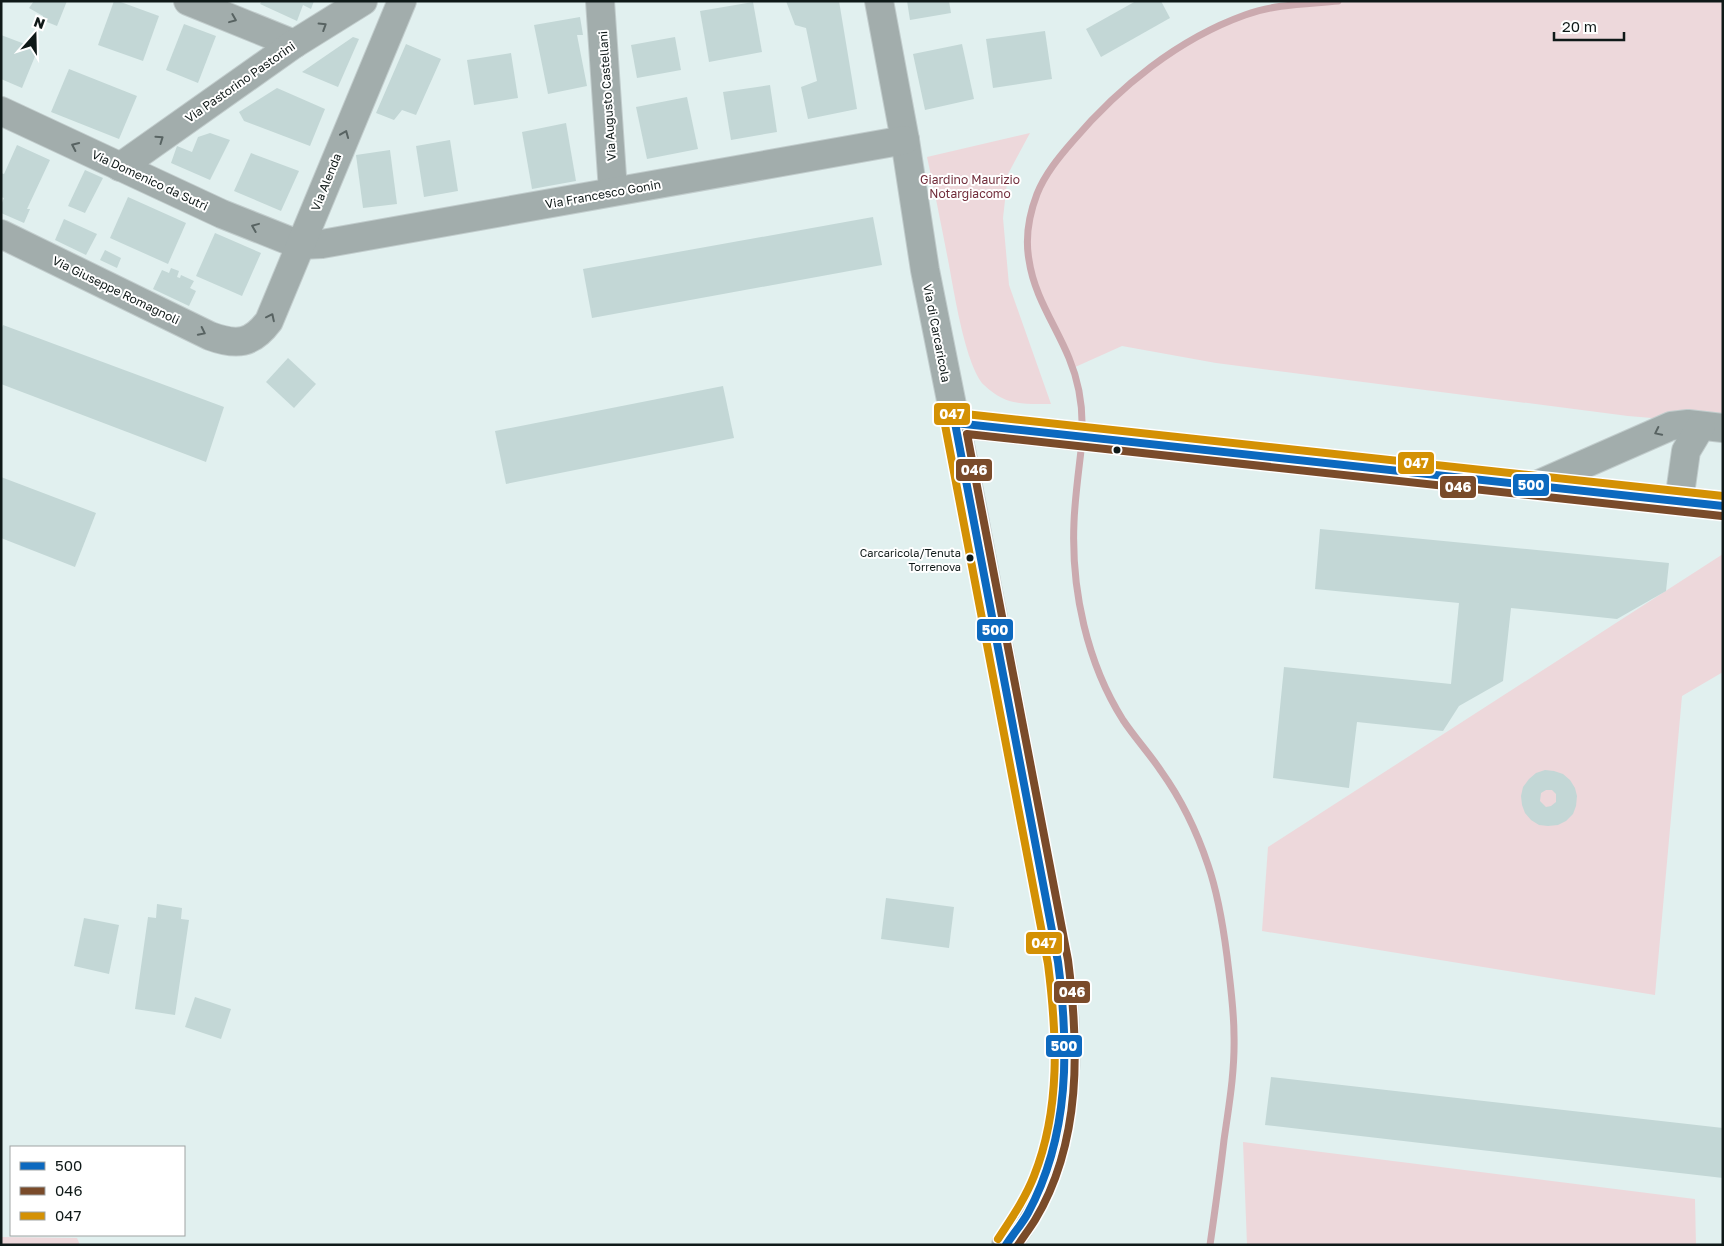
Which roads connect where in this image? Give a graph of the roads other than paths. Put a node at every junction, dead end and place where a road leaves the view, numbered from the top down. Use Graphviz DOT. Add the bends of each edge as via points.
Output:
graph roads {
  1 [pos="188,1"];
  2 [pos="363,1"];
  3 [pos="402,1"];
  4 [pos="600,1"];
  5 [pos="879,1"];
  6 [pos="294,44"];
  7 [pos="1,111"];
  8 [pos="905,140"];
  9 [pos="120,167"];
  10 [pos="613,191"];
  11 [pos="1,234"];
  12 [pos="300,245"];
  13 [pos="233,342"];
  14 [pos="956,423"];
  15 [pos="1712,427"];
  16 [pos="1538,485"];
  17 [pos="1679,501"];
  18 [pos="1723,506"];
  19 [pos="1006,1245"];
  1 -- 6 [label="street, one-way"];
  6 -- 2 [label="street, Via Pastorino Pastorini, one-way"];
  12 -- 3 [label="street, Via Alenda, one-way"];
  4 -- 10 [label="street, Via Augusto Castellani"];
  5 -- 8 [label="street, Via di Carcaricola"];
  9 -- 6 [label="street, Via Pastorino Pastorini, one-way"];
  9 -- 7 [label="street, Via Domenico da Sutri, one-way"];
  8 -- 10 [label="street, Via Francesco Gonin"];
  8 -- 14 [label="street, Via di Carcaricola" via="925,270"];
  12 -- 9 [label="street, Via Domenico da Sutri, one-way" via="194,202"];
  10 -- 12 [label="street, Via Francesco Gonin" via="316,245"];
  11 -- 13 [label="street, Via Giuseppe Romagnoli, one-way" via="210,336"];
  13 -- 12 [label="street, Via Alenda, one-way" via="252,338 270,321"];
  14 -- 16 [label="street"];
  14 -- 19 [label="street, Via di Carcaricola" via="1058,962 1067,1038 1064,1104 1052,1157 1031,1208"];
  15 -- 16 [label="street, one-way" via="1671,426"];
  15 -- 17 [label="street" via="1689,444 1684,455"];
  16 -- 17 [label="street"];
  17 -- 18 [label="street"];
}
